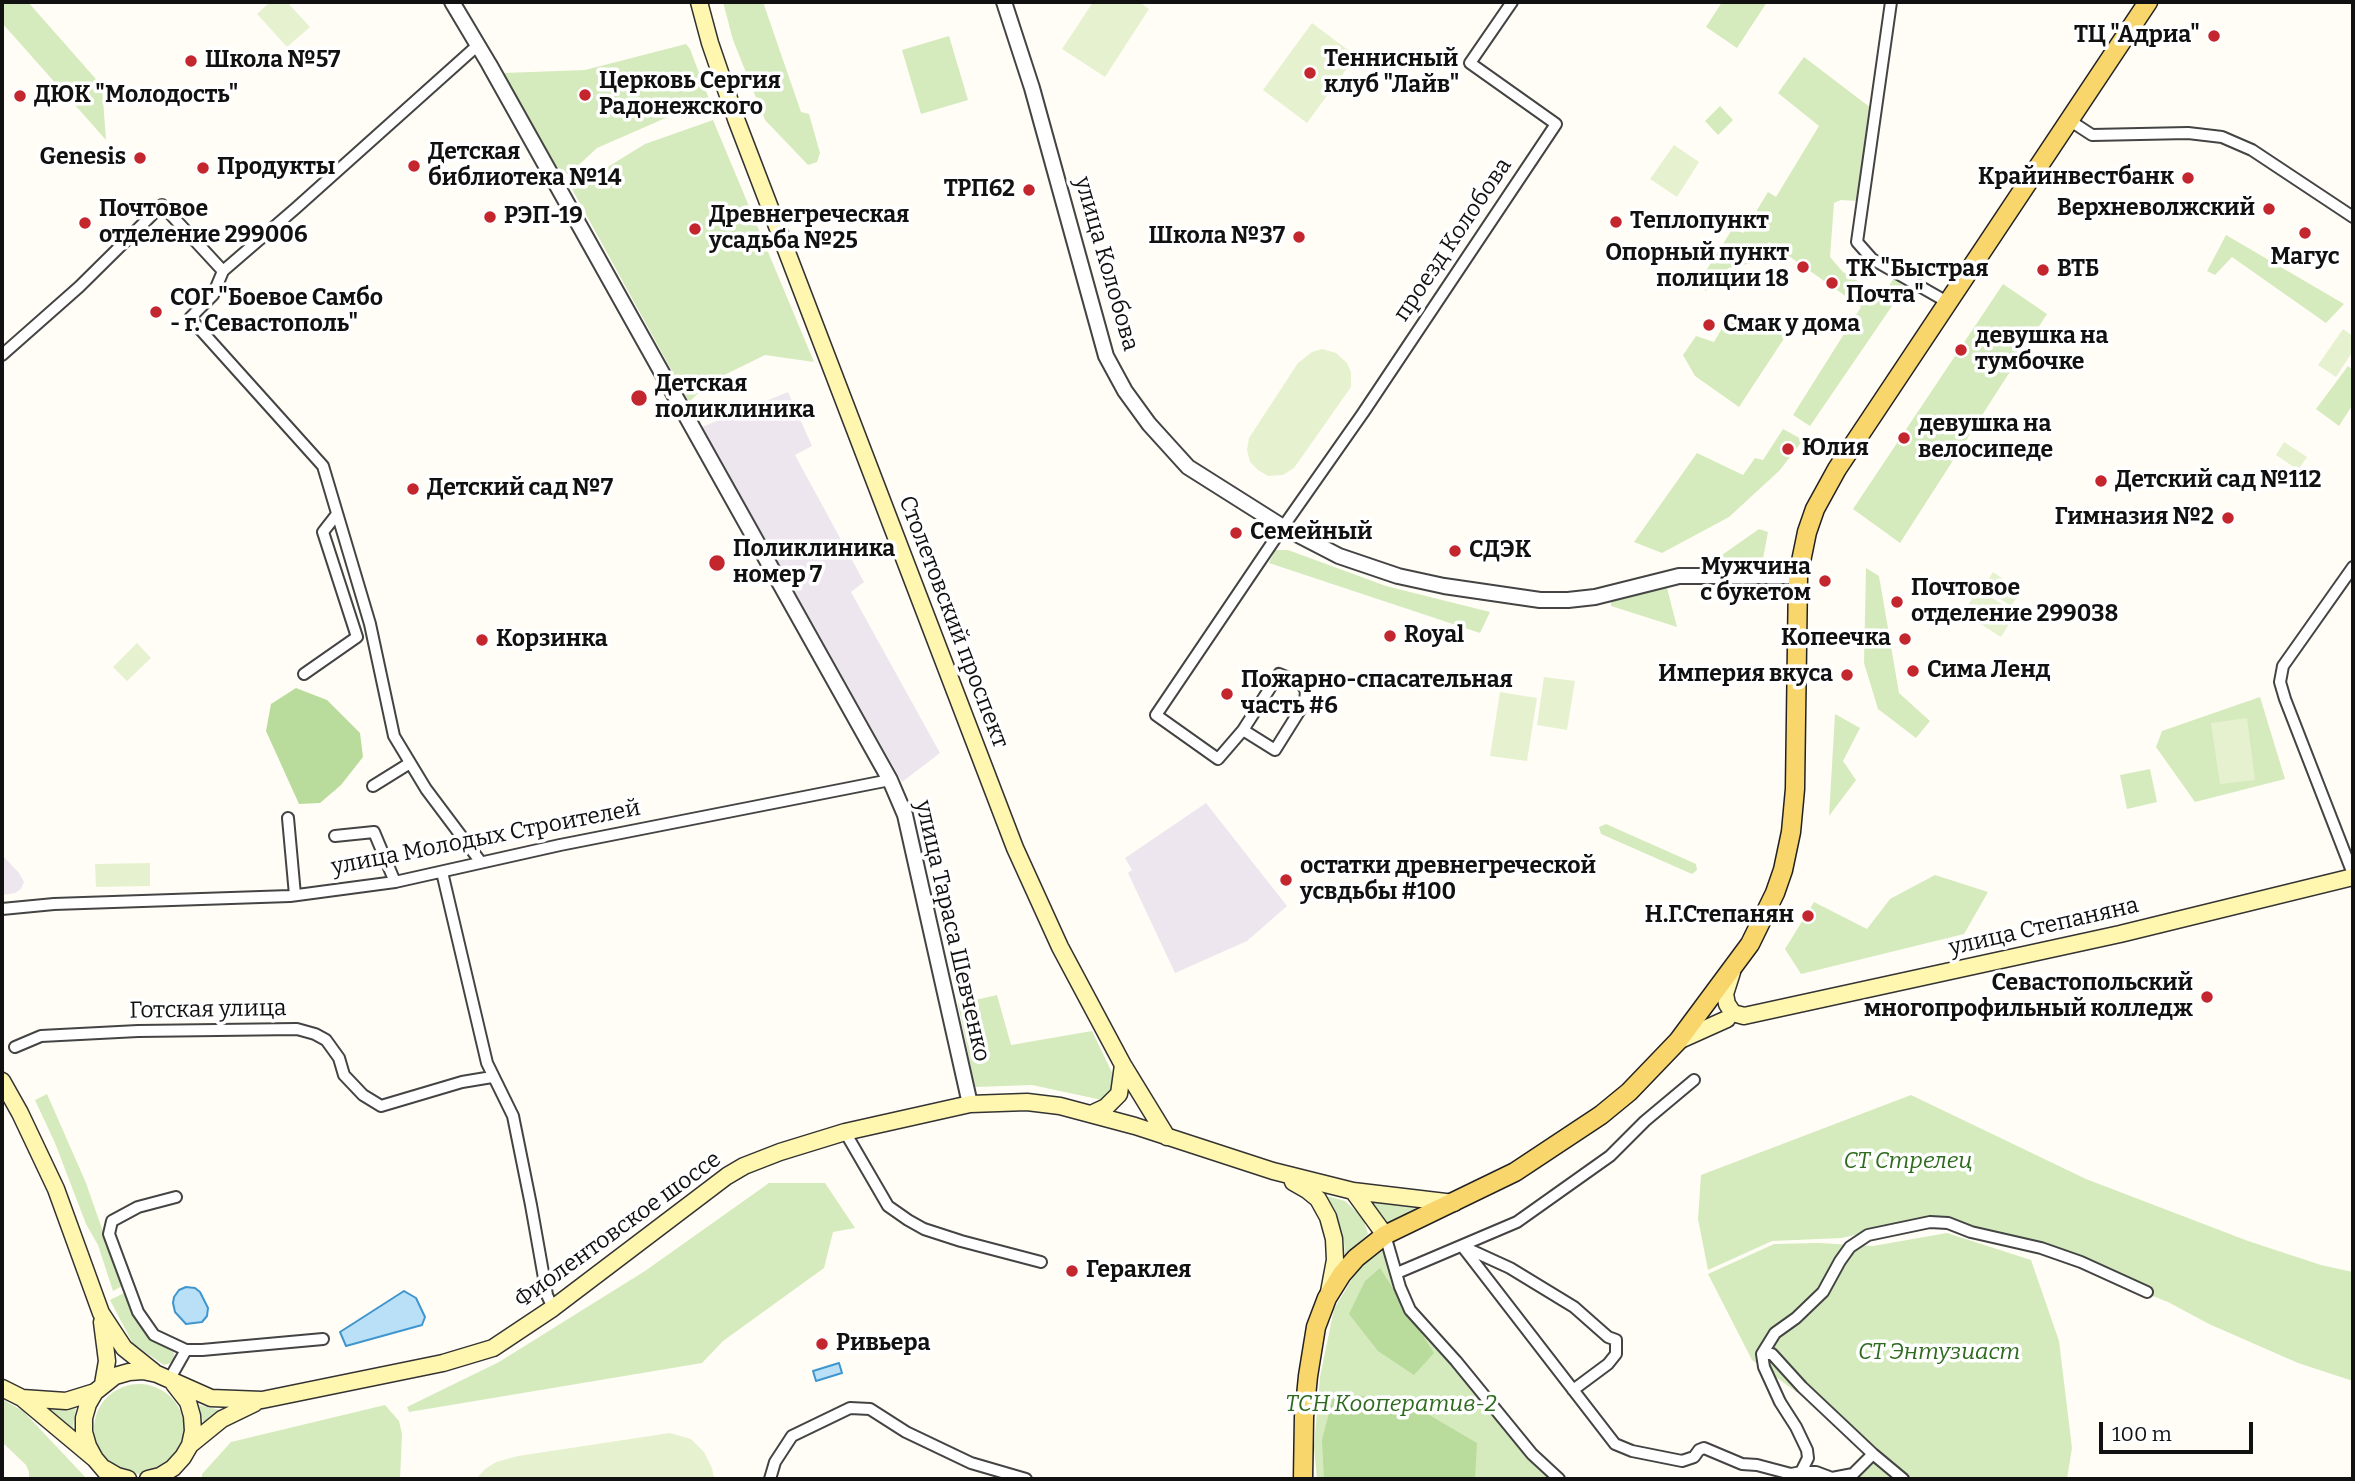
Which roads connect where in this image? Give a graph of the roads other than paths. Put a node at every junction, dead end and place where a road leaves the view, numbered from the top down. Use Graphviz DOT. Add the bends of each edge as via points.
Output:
graph roads {
  1 [pos="452,2"];
  2 [pos="699,2"];
  3 [pos="1004,2"];
  4 [pos="1512,2"];
  5 [pos="1891,2"];
  6 [pos="2148,2"];
  7 [pos="478,46"];
  8 [pos="2069,120"];
  9 [pos="2353,217"];
  10 [pos="223,271"];
  11 [pos="1949,303"];
  12 [pos="2,355"];
  13 [pos="337,514"];
  14 [pos="1283,527"];
  15 [pos="2353,567"];
  16 [pos="1798,576"];
  17 [pos="304,674"];
  18 [pos="1243,730"];
  19 [pos="410,763"];
  20 [pos="890,780"];
  21 [pos="373,786"];
  22 [pos="288,818"];
  23 [pos="335,836"];
  24 [pos="480,861"];
  25 [pos="442,873"];
  26 [pos="2353,876"];
  27 [pos="395,882"];
  28 [pos="295,895"];
  29 [pos="2,908"];
  30 [pos="1733,970"];
  31 [pos="1701,1011"];
  32 [pos="1744,1016"];
  33 [pos="1727,1019"];
  34 [pos="1678,1041"];
  35 [pos="15,1047"];
  36 [pos="1123,1065"];
  37 [pos="492,1077"];
  38 [pos="1694,1080"];
  39 [pos="2,1081"];
  40 [pos="970,1104"];
  41 [pos="1091,1114"];
  42 [pos="1135,1126"];
  43 [pos="845,1132"];
  44 [pos="1167,1137"];
  45 [pos="1273,1171"];
  46 [pos="1353,1191"];
  47 [pos="176,1197"];
  48 [pos="1454,1203"];
  49 [pos="1385,1235"];
  50 [pos="1462,1246"];
  51 [pos="1041,1262"];
  52 [pos="1397,1273"];
  53 [pos="2147,1292"];
  54 [pos="1327,1298"];
  55 [pos="553,1308"];
  56 [pos="101,1313"];
  57 [pos="323,1339"];
  58 [pos="186,1350"];
  59 [pos="1762,1354"];
  60 [pos="163,1377"];
  61 [pos="2,1388"];
  62 [pos="99,1388"];
  63 [pos="1573,1390"];
  64 [pos="22,1398"];
  65 [pos="262,1400"];
  66 [pos="186,1451"];
  67 [pos="1872,1454"];
  68 [pos="104,1469"];
  69 [pos="1801,1472"];
  70 [pos="1766,1474"];
  71 [pos="128,1479"];
  72 [pos="148,1479"];
  73 [pos="180,1479"];
  74 [pos="770,1479"];
  75 [pos="1026,1479"];
  76 [pos="1303,1479"];
  77 [pos="1310,1479"];
  78 [pos="1559,1479"];
  79 [pos="1833,1479"];
  80 [pos="1903,1479"];
  1 -- 7 [label="street, улица Тараса Шевченко"];
  2 -- 36 [label="main road, Столетовский проспект" via="736,119 1015,848 1060,947"];
  3 -- 14 [label="street, улица Колобова" via="1106,356 1149,424 1188,467"];
  4 -- 14 [label="street, проезд Колобова" via="1470,64 1556,124"];
  5 -- 11 [label="street" via="1857,242 1872,259"];
  6 -- 8 [label="main road"];
  7 -- 10 [label="street"];
  7 -- 20 [label="street, улица Тараса Шевченко"];
  8 -- 9 [label="street" via="2092,135 2188,133 2222,138 2252,150"];
  8 -- 11 [label="main road"];
  10 -- 12 [label="street" via="162,205"];
  10 -- 13 [label="street" via="213,295 190,318 323,466"];
  11 -- 16 [label="main road" via="1824,489 1807,532"];
  13 -- 17 [label="street" via="323,532 356,637"];
  13 -- 19 [label="street" via="370,624 394,736"];
  14 -- 16 [label="street, улица Колобова" via="1339,556 1398,576 1540,600 1595,597 1679,576"];
  14 -- 18 [label="street" via="1156,715 1218,759"];
  15 -- 26 [label="street" via="2283,666 2280,682"];
  16 -- 30 [label="main road" via="1791,832 1775,893"];
  18 -- 18 [label="street" via="1279,674 1301,683 1307,691 1275,750"];
  19 -- 21 [label="street"];
  19 -- 24 [label="street"];
  20 -- 24 [label="street, улица Молодых Строителей"];
  20 -- 40 [label="street, улица Тараса Шевченко" via="905,815"];
  22 -- 28 [label="street"];
  23 -- 27 [label="street" via="374,832"];
  24 -- 25 [label="street, улица Молодых Строителей"];
  25 -- 27 [label="street, улица Молодых Строителей"];
  25 -- 37 [label="street"];
  26 -- 32 [label="main road, улица Степаняна" via="2120,934"];
  27 -- 28 [label="street, улица Молодых Строителей"];
  28 -- 29 [label="street, улица Молодых Строителей"];
  30 -- 31 [label="main road"];
  30 -- 32 [label="main road" via="1725,995 1727,1004 1733,1013"];
  31 -- 33 [label="main road, улица Степаняна"];
  31 -- 34 [label="main road"];
  32 -- 33 [label="street, улица Степаняна"];
  33 -- 34 [label="main road, улица Степаняна"];
  34 -- 48 [label="main road" via="1601,1115 1515,1172"];
  35 -- 37 [label="street, Готская улица" via="41,1036 296,1029 326,1040 340,1058 344,1075 381,1106"];
  36 -- 41 [label="main road" via="1119,1094"];
  36 -- 42 [label="main road"];
  36 -- 44 [label="main road, Столетовский проспект"];
  37 -- 55 [label="street" via="513,1116"];
  38 -- 50 [label="street" via="1611,1156 1517,1222"];
  39 -- 56 [label="main road" via="56,1189"];
  40 -- 41 [label="main road, Фиолентовское шоссе" via="1027,1102"];
  40 -- 43 [label="main road, Фиолентовское шоссе"];
  41 -- 42 [label="main road, Фиолентовское шоссе"];
  42 -- 44 [label="main road, Фиолентовское шоссе"];
  43 -- 51 [label="street" via="888,1206 908,1220 949,1237"];
  43 -- 55 [label="main road, Фиолентовское шоссе" via="780,1152 727,1176"];
  44 -- 45 [label="main road"];
  45 -- 46 [label="main road"];
  45 -- 54 [label="main road" via="1318,1199 1328,1217 1335,1260"];
  46 -- 48 [label="main road"];
  46 -- 49 [label="main road"];
  47 -- 58 [label="street" via="138,1207 112,1221 109,1234 138,1312 153,1335"];
  48 -- 49 [label="main road"];
  49 -- 52 [label="street"];
  49 -- 54 [label="main road" via="1356,1258"];
  49 -- 77 [label="main road" via="1341,1288 1322,1326 1312,1380"];
  50 -- 52 [label="street"];
  50 -- 63 [label="street"];
  50 -- 63 [label="street" via="1510,1268 1574,1307 1616,1340 1616,1354 1608,1364"];
  52 -- 78 [label="street" via="1410,1310 1532,1454"];
  53 -- 59 [label="street" via="2041,1248 1930,1222 1868,1235 1850,1247 1824,1292 1775,1333"];
  54 -- 76 [label="main road" via="1316,1326 1308,1376"];
  55 -- 65 [label="main road, Фиолентовское шоссе" via="493,1348 443,1363"];
  56 -- 60 [label="main road" via="124,1348"];
  56 -- 62 [label="main road" via="107,1361"];
  57 -- 58 [label="street"];
  58 -- 60 [label="street"];
  59 -- 67 [label="street" via="1773,1354"];
  59 -- 69 [label="street" via="1780,1402 1807,1450"];
  60 -- 62 [label="main road, Фиолентовское шоссе" via="129,1372"];
  60 -- 65 [label="main road, Фиолентовское шоссе" via="211,1398"];
  60 -- 66 [label="main road" via="188,1402 193,1430"];
  61 -- 64 [label="main road, Фиолентовское шоссе"];
  62 -- 64 [label="main road, Фиолентовское шоссе" via="66,1401"];
  62 -- 68 [label="main road" via="88,1404 84,1432"];
  63 -- 70 [label="street" via="1615,1444 1682,1461 1704,1448 1742,1464 1757,1465"];
  64 -- 68 [label="main road, Фиолентовское шоссе"];
  65 -- 66 [label="main road, Фиолентовское шоссе" via="222,1419"];
  66 -- 72 [label="main road, Фиолентовское шоссе" via="173,1468"];
  66 -- 73 [label="main road"];
  67 -- 79 [label="street" via="1853,1474"];
  67 -- 80 [label="street"];
  68 -- 71 [label="main road, Фиолентовское шоссе"];
  69 -- 70 [label="street"];
  69 -- 79 [label="street"];
  74 -- 75 [label="street" via="792,1435 850,1408 870,1409 971,1463"];
}
